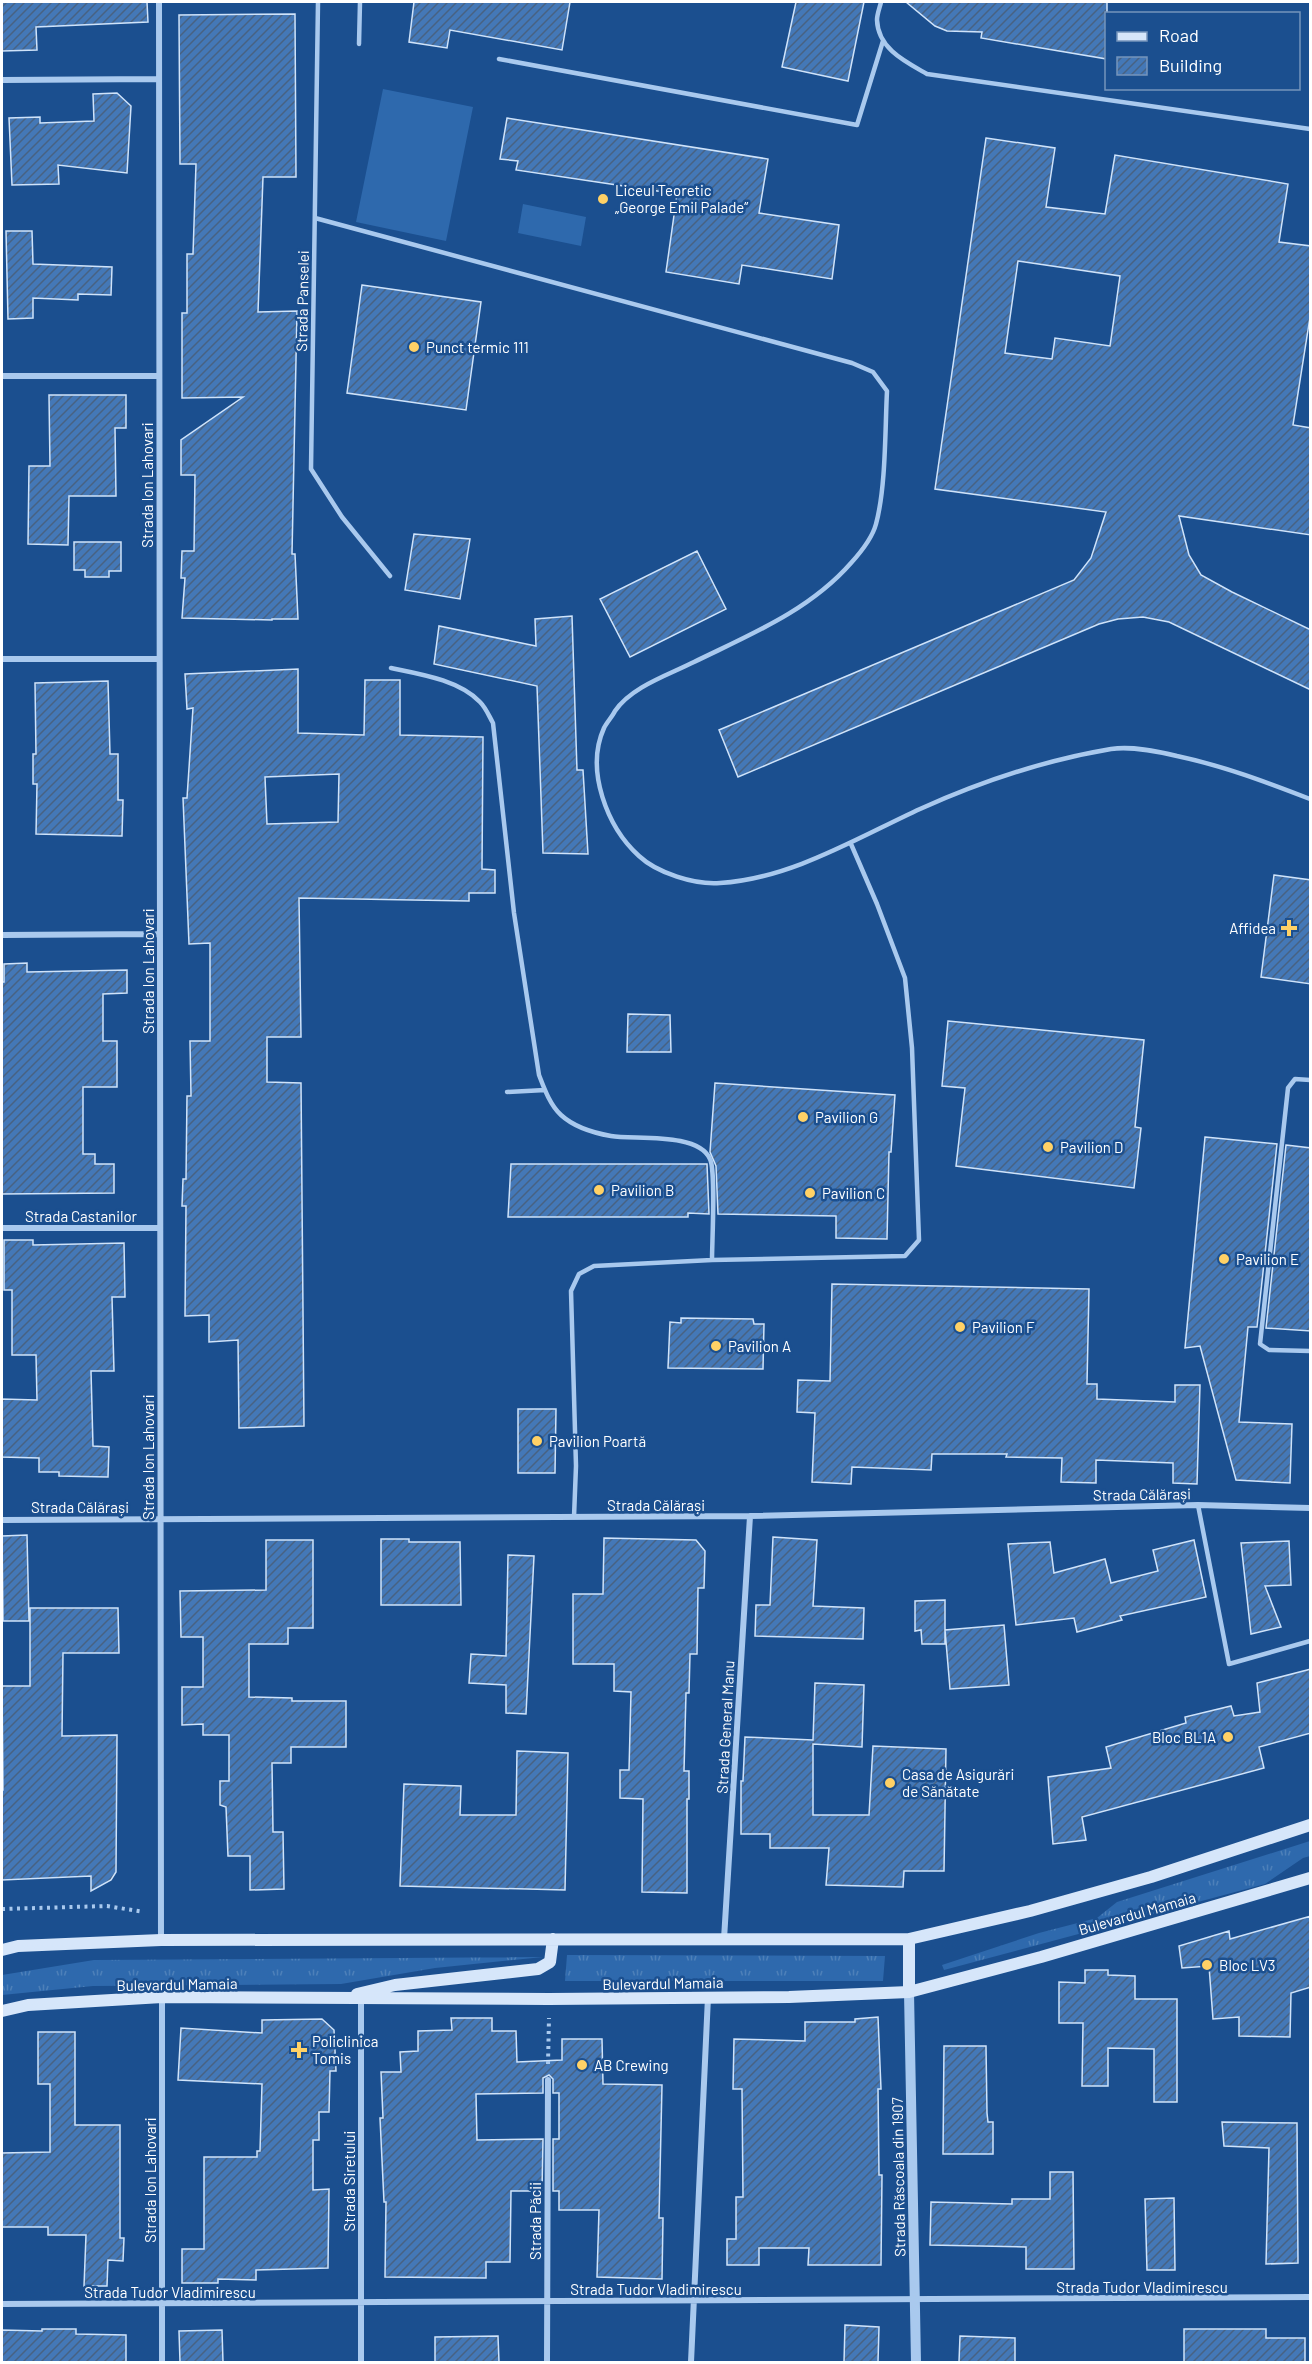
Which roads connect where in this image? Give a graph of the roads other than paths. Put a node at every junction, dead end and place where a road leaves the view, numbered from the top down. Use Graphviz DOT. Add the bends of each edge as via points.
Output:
graph roads {
  1 [pos="159,2"];
  2 [pos="318,2"];
  3 [pos="360,2"];
  4 [pos="881,2"];
  5 [pos="883,41"];
  6 [pos="359,44"];
  7 [pos="499,59"];
  8 [pos="159,79"];
  9 [pos="2,80"];
  10 [pos="1311,129"];
  11 [pos="315,218"];
  12 [pos="2,376"];
  13 [pos="159,376"];
  14 [pos="390,576"];
  15 [pos="2,659"];
  16 [pos="159,659"];
  17 [pos="392,668"];
  18 [pos="1311,799"];
  19 [pos="851,844"];
  20 [pos="160,934"];
  21 [pos="2,935"];
  22 [pos="1311,1080"];
  23 [pos="545,1090"];
  24 [pos="507,1092"];
  25 [pos="2,1228"];
  26 [pos="160,1228"];
  27 [pos="712,1260"];
  28 [pos="1311,1351"];
  29 [pos="1198,1505"];
  30 [pos="1311,1508"];
  31 [pos="750,1516"];
  32 [pos="574,1517"];
  33 [pos="160,1519"];
  34 [pos="2,1520"];
  35 [pos="1311,1641"];
  36 [pos="1311,1825"];
  37 [pos="1311,1878"];
  38 [pos="553,1939"];
  39 [pos="724,1939"];
  40 [pos="909,1939"];
  41 [pos="161,1940"];
  42 [pos="2,1950"];
  43 [pos="909,1992"];
  44 [pos="162,1997"];
  45 [pos="708,1997"];
  46 [pos="338,1999"];
  47 [pos="361,1999"];
  48 [pos="2,2011"];
  49 [pos="548,2080"];
  50 [pos="1311,2297"];
  51 [pos="694,2301"];
  52 [pos="916,2301"];
  53 [pos="547,2302"];
  54 [pos="162,2303"];
  55 [pos="361,2303"];
  56 [pos="2,2304"];
  57 [pos="162,2362"];
  58 [pos="361,2362"];
  59 [pos="547,2362"];
  60 [pos="691,2362"];
  61 [pos="916,2362"];
  1 -- 8 [label="street, Strada Ion Lahovari"];
  2 -- 11 [label="lane, Strada Panselei"];
  3 -- 6 [label="lane"];
  4 -- 5 [label="lane" via="878,21"];
  5 -- 7 [label="lane" via="857,125"];
  5 -- 10 [label="lane" via="900,59 927,74"];
  8 -- 9 [label="street"];
  8 -- 13 [label="street, Strada Ion Lahovari"];
  11 -- 14 [label="lane, Strada Panselei" via="311,469 342,517"];
  11 -- 19 [label="lane" via="852,363 873,372 887,391 881,495 876,526 863,549 838,579 805,606 646,686 621,703 603,730 597,764 601,795 615,827 640,858 680,879 718,884 769,874"];
  12 -- 13 [label="street"];
  13 -- 16 [label="street, Strada Ion Lahovari"];
  15 -- 16 [label="street"];
  16 -- 20 [label="street, Strada Ion Lahovari"];
  17 -- 23 [label="lane" via="465,691 481,703 493,723 514,913 539,1075"];
  18 -- 19 [label="lane" via="1214,764 1150,750 1115,748 988,782"];
  19 -- 27 [label="lane" via="905,978 912,1048 919,1240 905,1256"];
  20 -- 21 [label="street"];
  20 -- 26 [label="street, Strada Ion Lahovari"];
  22 -- 28 [label="lane" via="1294,1079 1288,1088 1260,1344 1269,1350"];
  23 -- 24 [label="lane"];
  23 -- 27 [label="lane" via="560,1115 581,1128 611,1136 673,1140 698,1147 710,1159"];
  25 -- 26 [label="street, Strada Castanilor"];
  26 -- 33 [label="street, Strada Ion Lahovari"];
  27 -- 32 [label="lane" via="594,1266 579,1274 571,1291"];
  29 -- 30 [label="street, Strada Călărași"];
  29 -- 31 [label="street, Strada Călărași"];
  29 -- 35 [label="lane" via="1229,1664"];
  31 -- 32 [label="street, Strada Călărași"];
  31 -- 39 [label="street, Strada General Manu"];
  32 -- 33 [label="street, Strada Călărași"];
  33 -- 34 [label="street, Strada Călărași"];
  33 -- 41 [label="street, Strada Ion Lahovari"];
  36 -- 40 [label="main road, Bulevardul Mamaia" via="1140,1880"];
  37 -- 43 [label="main road, Bulevardul Mamaia"];
  38 -- 39 [label="main road, Bulevardul Mamaia"];
  38 -- 41 [label="main road, Bulevardul Mamaia"];
  38 -- 46 [label="main road" via="550,1962 538,1969 395,1984"];
  39 -- 40 [label="main road, Bulevardul Mamaia"];
  40 -- 43 [label="main road"];
  41 -- 42 [label="main road, Bulevardul Mamaia"];
  43 -- 45 [label="main road, Bulevardul Mamaia"];
  43 -- 52 [label="street, Strada Răscoala din 1907"];
  44 -- 46 [label="main road, Bulevardul Mamaia"];
  44 -- 48 [label="main road, Bulevardul Mamaia" via="28,2005"];
  44 -- 54 [label="street, Strada Ion Lahovari"];
  45 -- 47 [label="main road, Bulevardul Mamaia"];
  45 -- 51 [label="street"];
  46 -- 47 [label="main road, Bulevardul Mamaia"];
  47 -- 55 [label="street, Strada Siretului"];
  49 -- 53 [label="street, Strada Păcii"];
  50 -- 52 [label="street, Strada Tudor Vladimirescu"];
  51 -- 52 [label="street, Strada Tudor Vladimirescu"];
  51 -- 53 [label="street, Strada Tudor Vladimirescu"];
  51 -- 60 [label="street"];
  52 -- 61 [label="street, Strada Răscoala din 1907"];
  53 -- 55 [label="street, Strada Tudor Vladimirescu"];
  53 -- 59 [label="street, Strada Păcii"];
  54 -- 55 [label="street, Strada Tudor Vladimirescu"];
  54 -- 56 [label="street, Strada Tudor Vladimirescu"];
  54 -- 57 [label="street, Strada Ion Lahovari"];
  55 -- 58 [label="street, Strada Siretului"];
}
